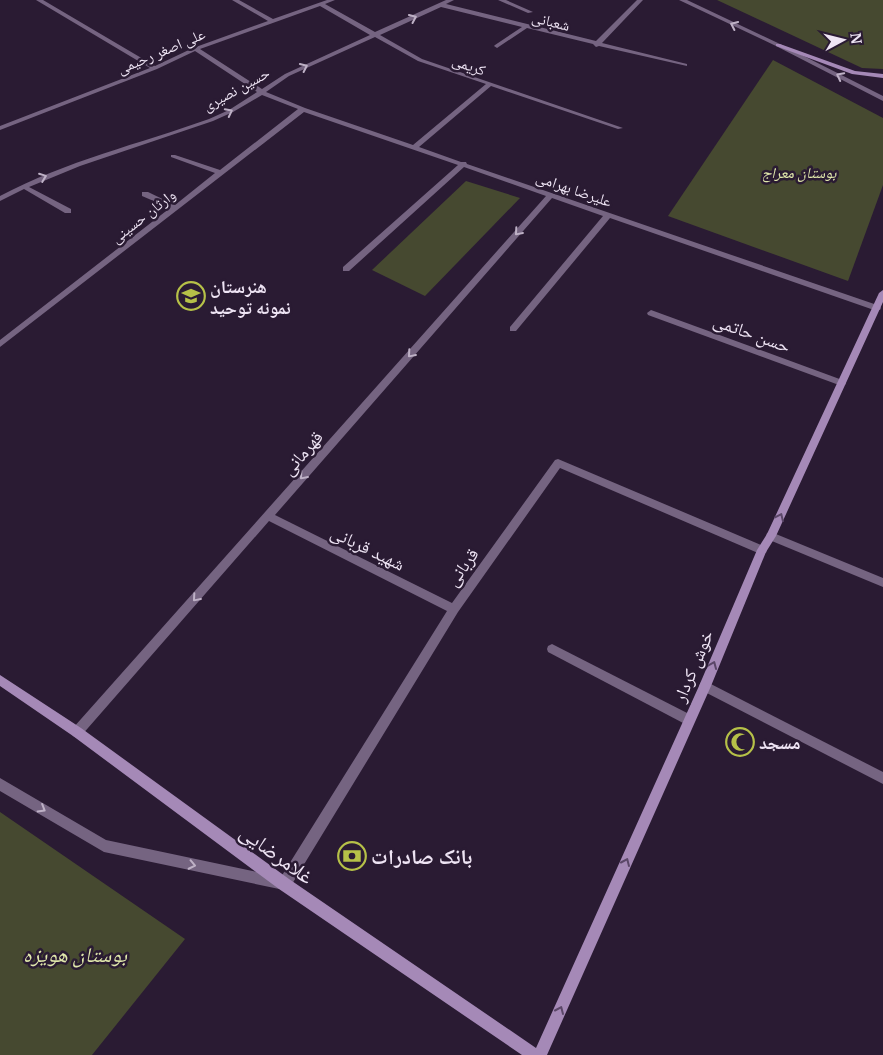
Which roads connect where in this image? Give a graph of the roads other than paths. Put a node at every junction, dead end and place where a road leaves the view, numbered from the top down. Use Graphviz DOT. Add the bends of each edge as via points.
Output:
graph roads {
  1 [pos="38,0"];
  2 [pos="236,0"];
  3 [pos="332,0"];
  4 [pos="451,0"];
  5 [pos="501,0"];
  6 [pos="640,0"];
  7 [pos="682,0"];
  8 [pos="320,4"];
  9 [pos="441,5"];
  10 [pos="530,12"];
  11 [pos="272,21"];
  12 [pos="525,27"];
  13 [pos="374,35"];
  14 [pos="596,45"];
  15 [pos="778,45"];
  16 [pos="497,46"];
  17 [pos="195,49"];
  18 [pos="685,65"];
  19 [pos="155,68"];
  20 [pos="883,76"];
  21 [pos="489,85"];
  22 [pos="263,93"];
  23 [pos="883,99"];
  24 [pos="303,109"];
  25 [pos="0,128"];
  26 [pos="620,128"];
  27 [pos="414,147"];
  28 [pos="173,156"];
  29 [pos="464,163"];
  30 [pos="221,173"];
  31 [pos="23,186"];
  32 [pos="145,194"];
  33 [pos="550,196"];
  34 [pos="0,199"];
  35 [pos="176,208"];
  36 [pos="68,211"];
  37 [pos="608,216"];
  38 [pos="346,269"];
  39 [pos="883,293"];
  40 [pos="877,308"];
  41 [pos="651,313"];
  42 [pos="513,329"];
  43 [pos="0,344"];
  44 [pos="842,383"];
  45 [pos="268,516"];
  46 [pos="771,536"];
  47 [pos="762,550"];
  48 [pos="883,583"];
  49 [pos="454,609"];
  50 [pos="552,649"];
  51 [pos="0,680"];
  52 [pos="704,686"];
  53 [pos="689,720"];
  54 [pos="78,732"];
  55 [pos="883,778"];
  56 [pos="0,784"];
  57 [pos="284,884"];
  58 [pos="534,1055"];
  59 [pos="540,1055"];
  1 -- 19 [label="street"];
  2 -- 11 [label="street"];
  3 -- 8 [label="street, علی اصغر رحیمی"];
  4 -- 9 [label="street, حسین نصیری"];
  5 -- 10 [label="street"];
  6 -- 14 [label="street"];
  15 -- 7 [label="street, one-way"];
  8 -- 11 [label="street, علی اصغر رحیمی"];
  8 -- 13 [label="street, کریمی"];
  9 -- 12 [label="street, شعبانی"];
  13 -- 9 [label="street, حسین نصیری, one-way"];
  11 -- 17 [label="street, علی اصغر رحیمی"];
  12 -- 14 [label="street, شعبانی"];
  12 -- 16 [label="street"];
  13 -- 21 [label="street, کریمی" via="420,60"];
  22 -- 13 [label="street, حسین نصیری, one-way" via="287,76"];
  14 -- 18 [label="street, شعبانی"];
  15 -- 20 [label="street" via="854,73"];
  23 -- 15 [label="street, one-way"];
  17 -- 19 [label="street, علی اصغر رحیمی"];
  17 -- 22 [label="street, علیرضا بهرامی"];
  19 -- 25 [label="street, علی اصغر رحیمی"];
  21 -- 26 [label="street, کریمی"];
  21 -- 27 [label="street"];
  22 -- 24 [label="street, علیرضا بهرامی"];
  31 -- 22 [label="street, حسین نصیری, one-way" via="212,120"];
  24 -- 27 [label="street, علیرضا بهرامی"];
  24 -- 30 [label="street, وارثان حسینی"];
  27 -- 29 [label="street, علیرضا بهرامی"];
  28 -- 30 [label="street"];
  29 -- 33 [label="street, علیرضا بهرامی"];
  29 -- 38 [label="street"];
  30 -- 35 [label="street, وارثان حسینی"];
  31 -- 34 [label="street, حسین نصیری"];
  31 -- 36 [label="street"];
  32 -- 35 [label="street"];
  33 -- 37 [label="street, علیرضا بهرامی"];
  33 -- 45 [label="street, قهرمانی, one-way"];
  35 -- 43 [label="street, وارثان حسینی"];
  37 -- 40 [label="street, علیرضا بهرامی"];
  37 -- 42 [label="street"];
  39 -- 40 [label="street, خوش کردار"];
  40 -- 44 [label="street, خوش کردار"];
  41 -- 44 [label="street, حسن حاتمی"];
  46 -- 44 [label="street, خوش کردار, one-way"];
  45 -- 49 [label="street, شهید قربانی"];
  45 -- 54 [label="street, قهرمانی, one-way"];
  46 -- 47 [label="street, خوش کردار"];
  46 -- 48 [label="street"];
  47 -- 49 [label="street, قربانی" via="558,463"];
  52 -- 47 [label="street, خوش کردار, one-way"];
  49 -- 57 [label="street, قربانی"];
  50 -- 53 [label="street"];
  51 -- 54 [label="street, غلامرضایی"];
  52 -- 53 [label="street, خوش کردار"];
  52 -- 55 [label="street"];
  59 -- 53 [label="street, خوش کردار, one-way"];
  54 -- 57 [label="street, غلامرضایی"];
  56 -- 57 [label="street, one-way" via="104,846"];
  57 -- 58 [label="street, غلامرضایی"];
}
